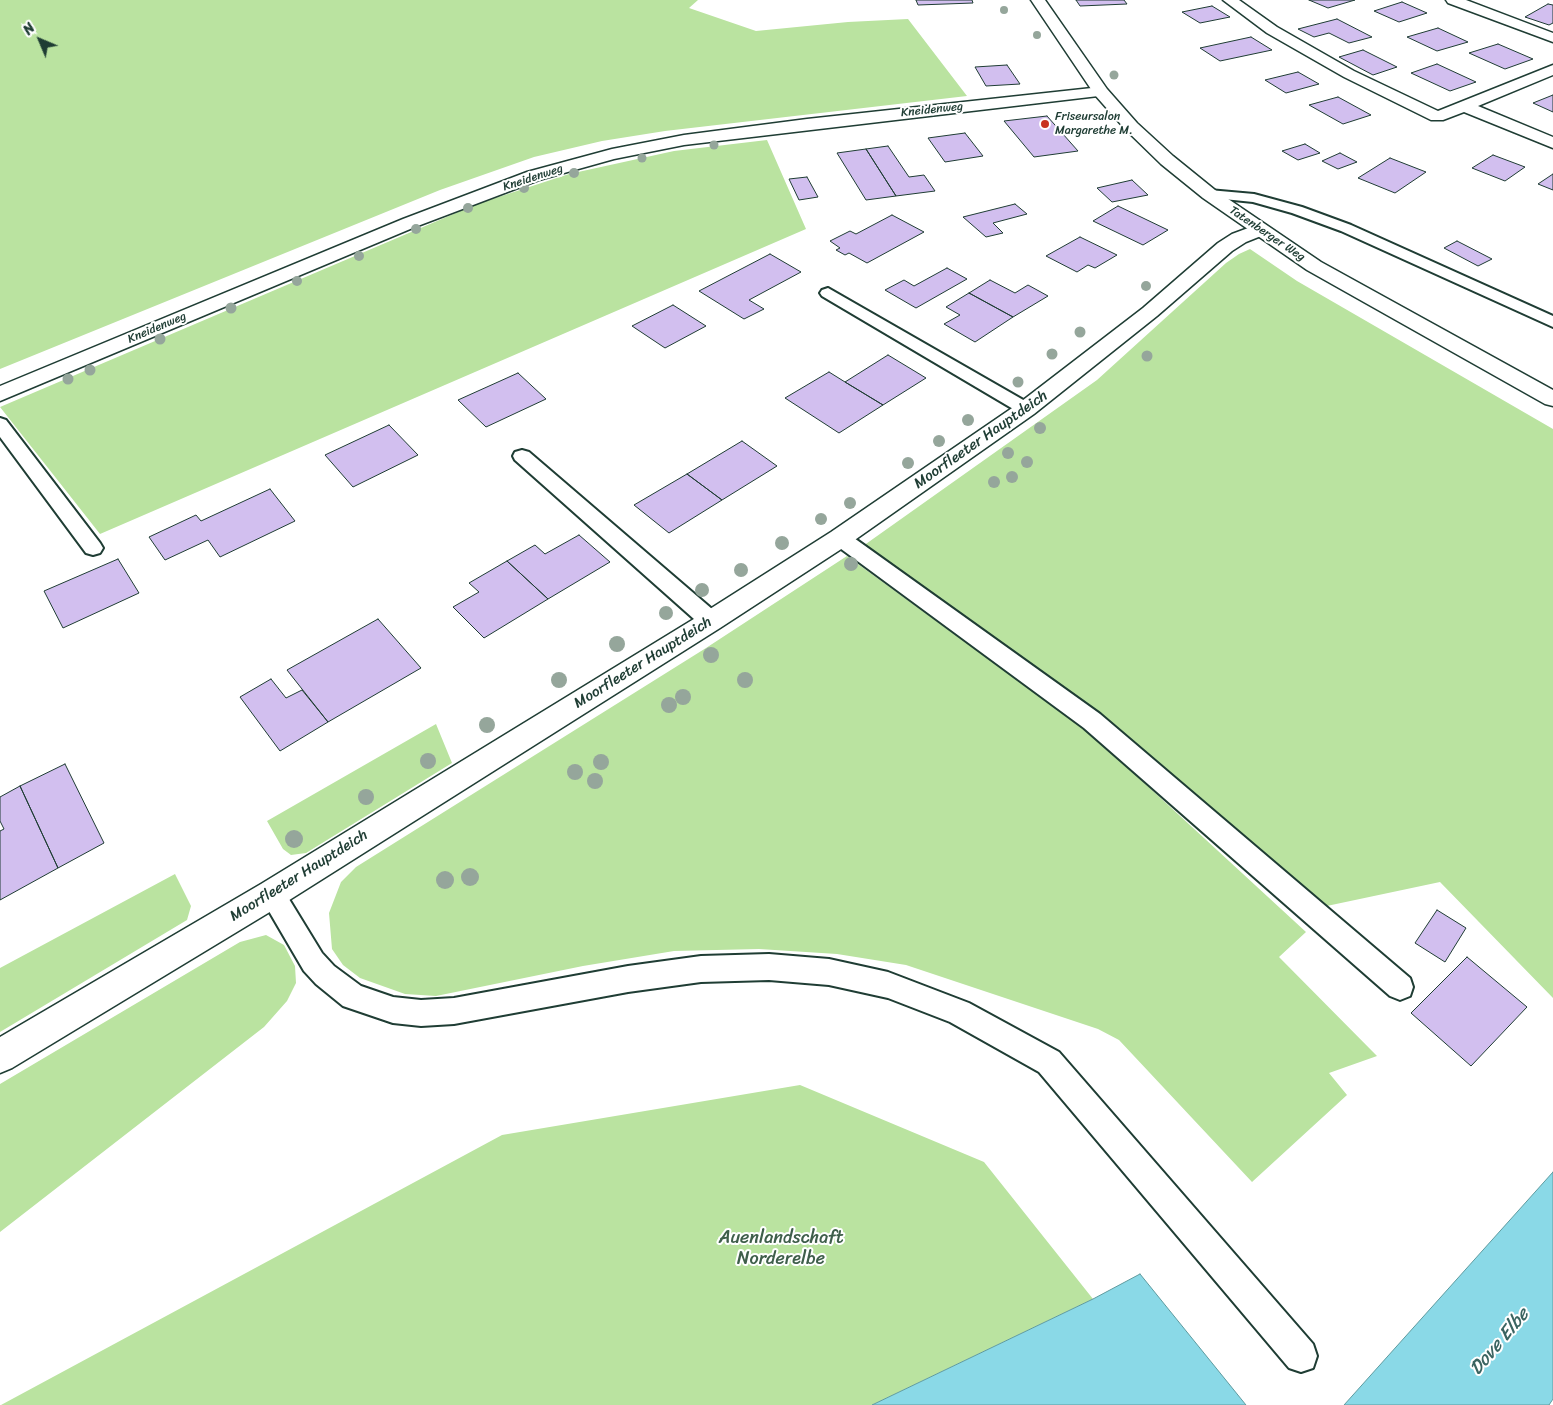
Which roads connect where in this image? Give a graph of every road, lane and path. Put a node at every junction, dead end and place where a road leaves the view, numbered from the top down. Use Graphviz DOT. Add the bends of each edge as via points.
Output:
graph roads {
  1 [pos="1038,0"];
  2 [pos="1230,0"];
  3 [pos="1453,0"];
  4 [pos="1553,38"];
  5 [pos="1553,70"];
  6 [pos="1101,92"];
  7 [pos="1463,106"];
  8 [pos="1553,143"];
  9 [pos="1209,194"];
  10 [pos="1259,230"];
  11 [pos="828,293"];
  12 [pos="1553,322"];
  13 [pos="0,394"];
  14 [pos="1553,399"];
  15 [pos="1026,409"];
  16 [pos="0,424"];
  17 [pos="522,456"];
  18 [pos="840,538"];
  19 [pos="93,548"];
  20 [pos="710,621"];
  21 [pos="272,894"];
  22 [pos="1400,987"];
  23 [pos="0,1056"];
  24 [pos="1301,1356"];
  1 -- 6 [label="street, Tatenberger Weg"];
  2 -- 7 [label="street" via="1272,30 1349,74 1437,117"];
  3 -- 4 [label="street"];
  5 -- 7 [label="street"];
  6 -- 9 [label="street, Tatenberger Weg" via="1167,160"];
  6 -- 13 [label="street, Kneidenweg" via="798,125 684,140 603,157 534,176 409,224"];
  7 -- 8 [label="street"];
  9 -- 10 [label="street, Tatenberger Weg"];
  9 -- 12 [label="lane" via="1254,198 1346,228"];
  10 -- 14 [label="street, Tatenberger Weg" via="1374,301"];
  10 -- 15 [label="street, Moorfleeter Hauptdeich" via="1225,246 1150,312"];
  11 -- 15 [label="lane"];
  15 -- 18 [label="street, Moorfleeter Hauptdeich"];
  16 -- 19 [label="lane"];
  17 -- 20 [label="lane"];
  18 -- 20 [label="street, Moorfleeter Hauptdeich"];
  18 -- 22 [label="lane" via="1092,721"];
  20 -- 21 [label="street, Moorfleeter Hauptdeich"];
  21 -- 23 [label="street, Moorfleeter Hauptdeich"];
  21 -- 24 [label="lane" via="313,962 325,975 353,997 393,1010 421,1013 454,1011 628,979 701,969 770,967 829,972 888,985 959,1012 1050,1062"];
}
